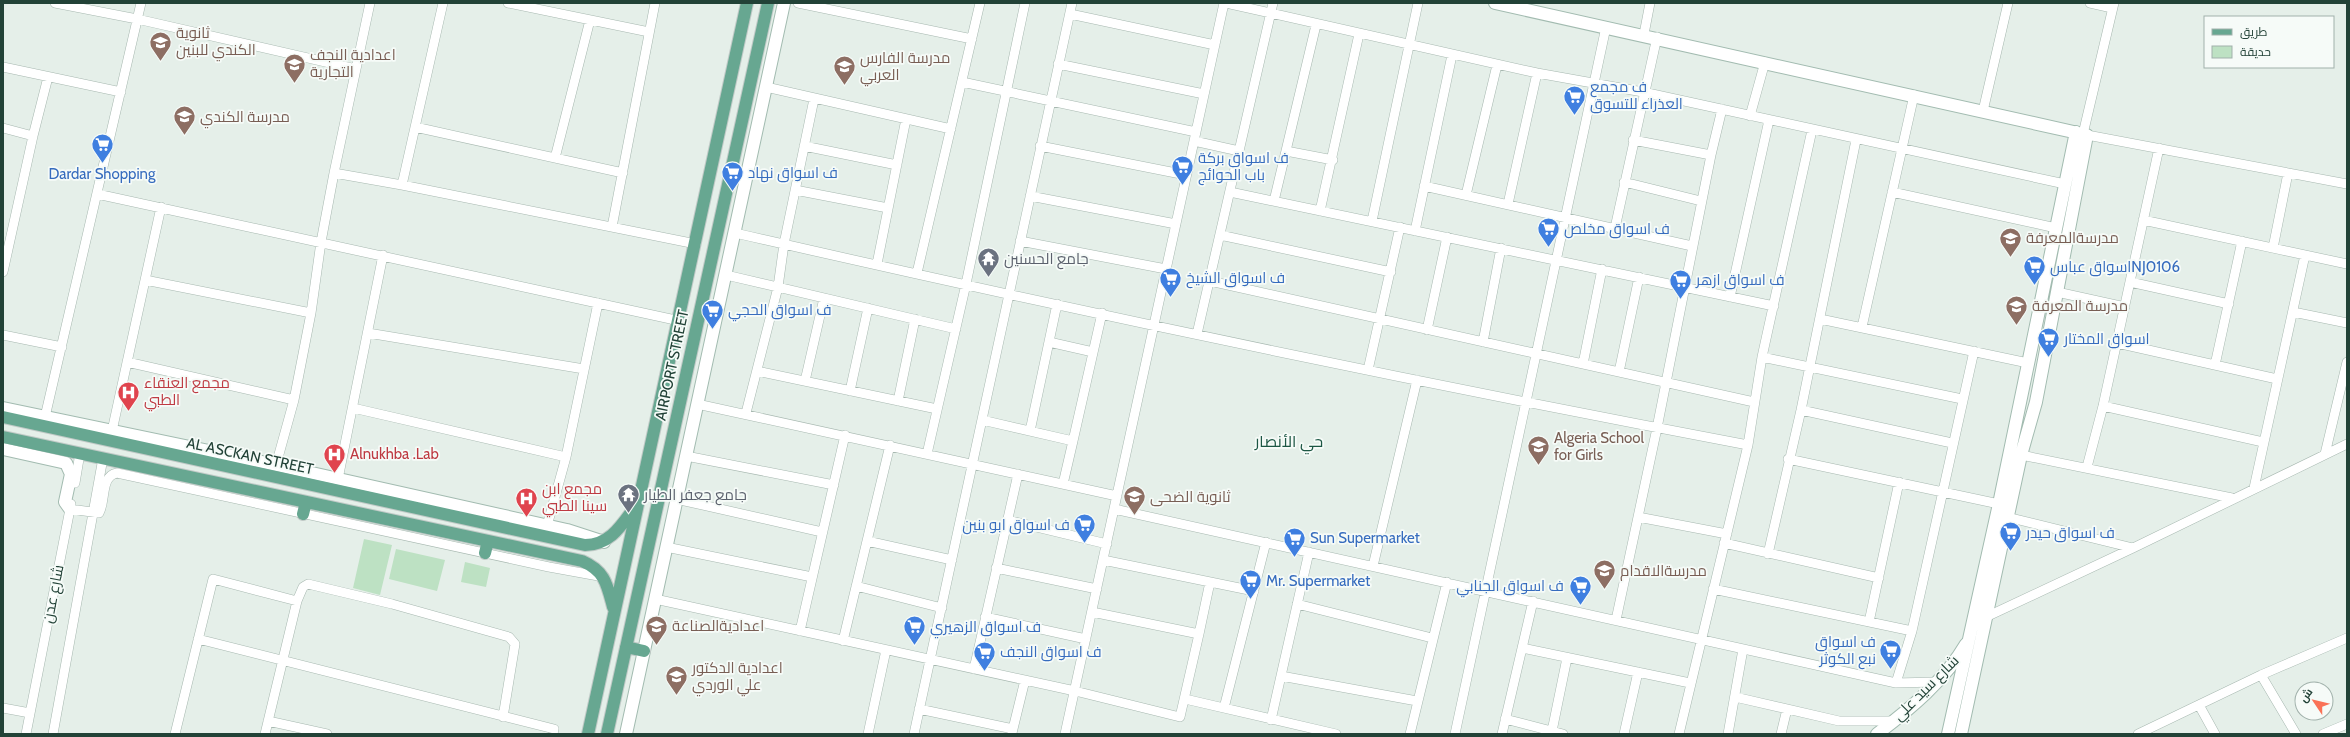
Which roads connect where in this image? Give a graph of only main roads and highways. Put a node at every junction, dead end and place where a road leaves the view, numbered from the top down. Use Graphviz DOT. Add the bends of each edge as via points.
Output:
graph roads {
  1 [pos="747,3"];
  2 [pos="768,3"];
  3 [pos="742,29"];
  4 [pos="762,33"];
  5 [pos="735,64"];
  6 [pos="755,66"];
  7 [pos="3,417"];
  8 [pos="3,437"];
  9 [pos="306,502"];
  10 [pos="638,503"];
  11 [pos="303,514"];
  12 [pos="517,530"];
  13 [pos="543,531"];
  14 [pos="488,541"];
  15 [pos="515,547"];
  16 [pos="536,552"];
  17 [pos="485,553"];
  18 [pos="614,610"];
  19 [pos="626,647"];
  20 [pos="644,651"];
  21 [pos="588,734"];
  22 [pos="608,734"];
  1 -- 3 [label="main road, AIRPORT STREET"];
  2 -- 4 [label="main road, AIRPORT STREET"];
  3 -- 4 [label="main road" via="751,35"];
  3 -- 5 [label="main road, AIRPORT STREET"];
  4 -- 6 [label="main road, AIRPORT STREET"];
  5 -- 6 [label="main road" via="745,61"];
  5 -- 10 [label="main road, AIRPORT STREET"];
  6 -- 19 [label="main road, AIRPORT STREET"];
  7 -- 12 [label="main road, AL ASCKAN STREET" via="106,433 380,495"];
  8 -- 9 [label="main road"];
  9 -- 11 [label="main road"];
  9 -- 14 [label="main road"];
  10 -- 13 [label="main road, AL ASCKAN STREET" via="618,531 604,542 585,545"];
  10 -- 18 [label="main road, AIRPORT STREET"];
  12 -- 13 [label="main road, AL ASCKAN STREET"];
  12 -- 15 [label="main road" via="520,540"];
  13 -- 16 [label="main road" via="534,542"];
  14 -- 15 [label="main road"];
  14 -- 17 [label="main road"];
  15 -- 16 [label="main road"];
  16 -- 18 [label="main road" via="582,561 592,566 604,577"];
  18 -- 21 [label="main road, AIRPORT STREET"];
  19 -- 20 [label="main road"];
  19 -- 22 [label="main road, AIRPORT STREET"];
}
